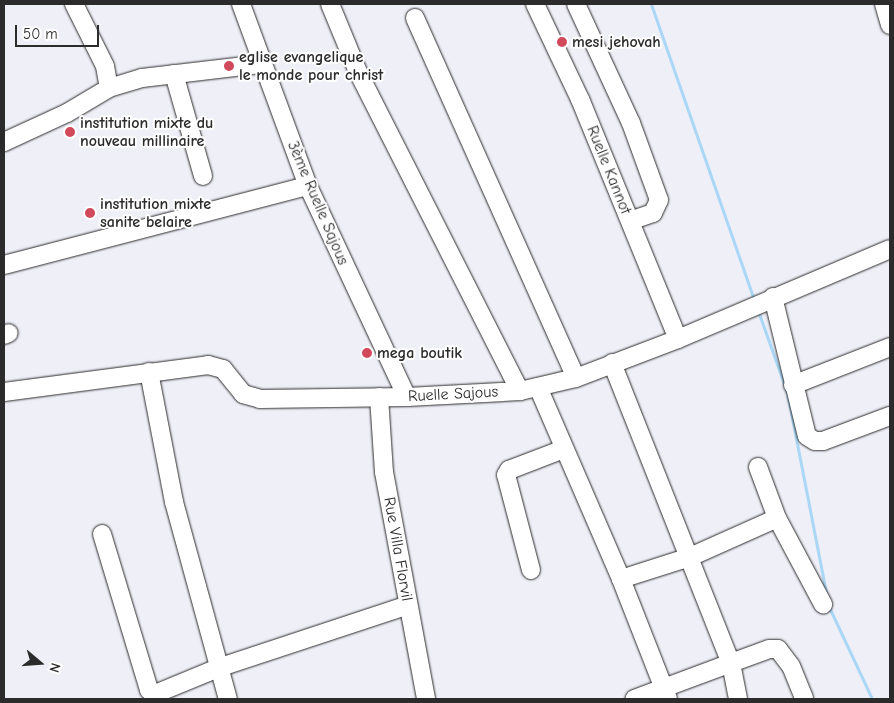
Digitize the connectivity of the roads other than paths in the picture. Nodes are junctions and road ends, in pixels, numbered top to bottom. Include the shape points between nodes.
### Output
1 (74, 4) edge
2 (241, 4) edge
3 (330, 4) edge
4 (535, 4) edge
5 (576, 4) edge
6 (884, 4) edge
7 (416, 18) dead end
8 (890, 25) edge
9 (262, 64) junction
10 (174, 74) junction
11 (109, 88) junction
12 (4, 142) edge
13 (203, 176) dead end
14 (308, 186) junction
15 (630, 221) junction
16 (890, 249) edge
17 (4, 265) edge
18 (773, 297) junction
19 (678, 340) junction
20 (890, 347) edge
21 (612, 363) junction
22 (148, 372) junction
23 (576, 378) junction
24 (793, 386) junction
25 (538, 387) junction
26 (520, 391) junction
27 (4, 392) edge
28 (379, 397) junction
29 (407, 397) junction
30 (890, 416) edge
31 (564, 449) junction
32 (758, 467) dead end
33 (777, 518) junction
34 (102, 534) dead end
35 (690, 557) junction
36 (531, 570) dead end
37 (621, 579) junction
38 (824, 604) dead end
39 (408, 606) junction
40 (731, 663) junction
41 (218, 668) junction
42 (665, 693) edge
43 (228, 699) edge
44 (426, 699) edge
45 (634, 699) edge
46 (738, 699) edge
47 (804, 699) edge

1 - 11 street via 105,66
2 - 9 street, 3ème Ruelle Sajous
3 - 26 street via 358,72
4 - 15 street, Ruelle Kannot via 580,99
5 - 15 street via 630,123 659,200 653,213
6 - 8 street
7 - 23 street
9 - 10 street
9 - 14 street, 3ème Ruelle Sajous
10 - 11 street via 142,78
10 - 13 street
11 - 12 street via 67,113
14 - 17 street
14 - 29 street, 3ème Ruelle Sajous
15 - 19 street, Ruelle Kannot
16 - 18 street, Ruelle Sajous
18 - 19 street, Ruelle Sajous
18 - 24 street
19 - 21 street, Ruelle Sajous
20 - 24 street
21 - 23 street, Ruelle Sajous
21 - 35 street
22 - 27 street, Ruelle Sajous
22 - 28 street, Ruelle Sajous via 217,366 243,394 260,399
22 - 41 street via 174,502
23 - 25 street, Ruelle Sajous
24 - 30 street via 807,436 815,441
25 - 26 street, Ruelle Sajous
25 - 31 street
26 - 29 street, Ruelle Sajous
28 - 29 street, Ruelle Sajous
28 - 39 street, Rue Villa Florvil via 384,472
31 - 36 street via 509,470 506,475
31 - 37 street
32 - 33 street
33 - 35 street
33 - 38 street
34 - 41 street via 149,690 160,694
35 - 37 street
35 - 40 street
37 - 42 street
39 - 41 street
39 - 44 street, Rue Villa Florvil
40 - 42 street
40 - 46 street
40 - 47 street via 769,648 778,649 790,666
41 - 43 street
42 - 45 street

